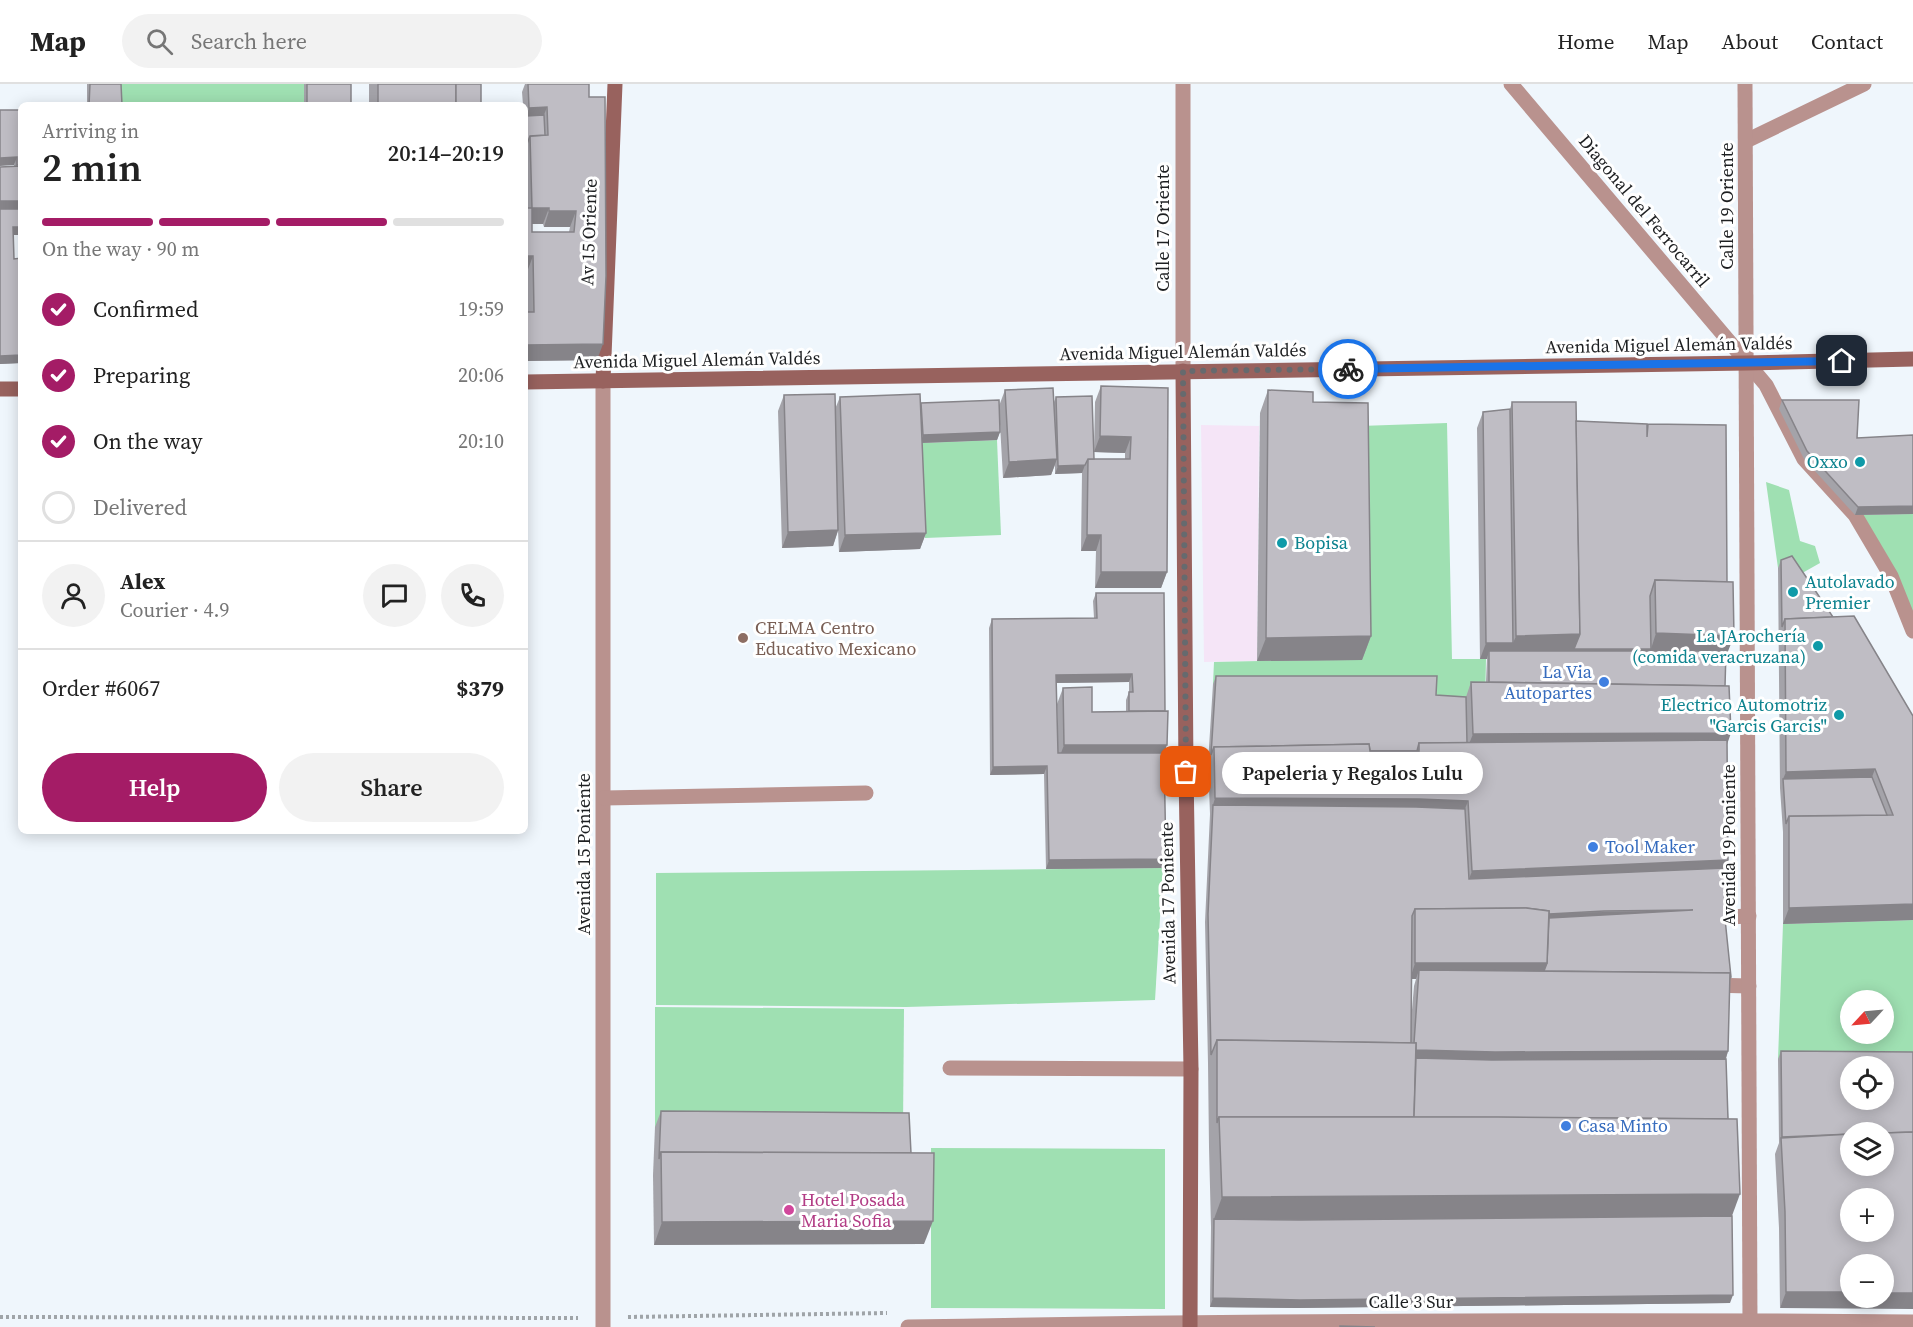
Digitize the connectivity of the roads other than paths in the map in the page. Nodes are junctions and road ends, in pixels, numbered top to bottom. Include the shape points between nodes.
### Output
1 (615, 84) edge
2 (1183, 84) edge
3 (1510, 84) edge
4 (1745, 84) edge
5 (1864, 84) edge
6 (1746, 141) junction
7 (1913, 359) edge
8 (1747, 363) junction
9 (1183, 371) junction
10 (603, 381) junction
11 (528, 382) edge
12 (0, 389) edge
13 (18, 389) edge
14 (1913, 631) edge
15 (866, 793) dead end
16 (604, 798) junction
17 (1749, 916) junction
18 (1698, 918) edge
19 (1695, 985) edge
20 (1749, 986) junction
21 (950, 1068) dead end
22 (1191, 1069) junction
23 (1913, 1322) edge
24 (1750, 1324) edge
25 (1190, 1325) edge
26 (603, 1327) edge
27 (908, 1327) edge

1 - 10 main road, Av 15 Oriente
2 - 9 street, Calle 17 Oriente
3 - 8 street, Diagonal del Ferrocarril
4 - 6 street, Calle 19 Oriente
5 - 6 street
6 - 8 street, Calle 19 Oriente
7 - 8 main road, Avenida Miguel Alemán Valdés
8 - 9 main road, Avenida Miguel Alemán Valdés
8 - 14 street, Diagonal del Ferrocarril via 1766,385 1808,466 1855,515 1891,576
8 - 17 street, Avenida 19 Poniente
9 - 10 main road, Avenida Miguel Alemán Valdés
9 - 22 main road, Avenida 17 Poniente
10 - 11 main road, Avenida Miguel Alemán Valdés
10 - 16 street, Avenida 15 Poniente
12 - 13 main road
15 - 16 street
16 - 26 street, Avenida 15 Poniente
17 - 18 street
17 - 20 street, Avenida 19 Poniente
19 - 20 street
20 - 24 street, Avenida 19 Poniente
21 - 22 street
22 - 25 main road, Avenida 17 Poniente
23 - 24 street, Calle 3 Sur
24 - 25 street, Calle 3 Sur
25 - 27 street, Calle 3 Sur

